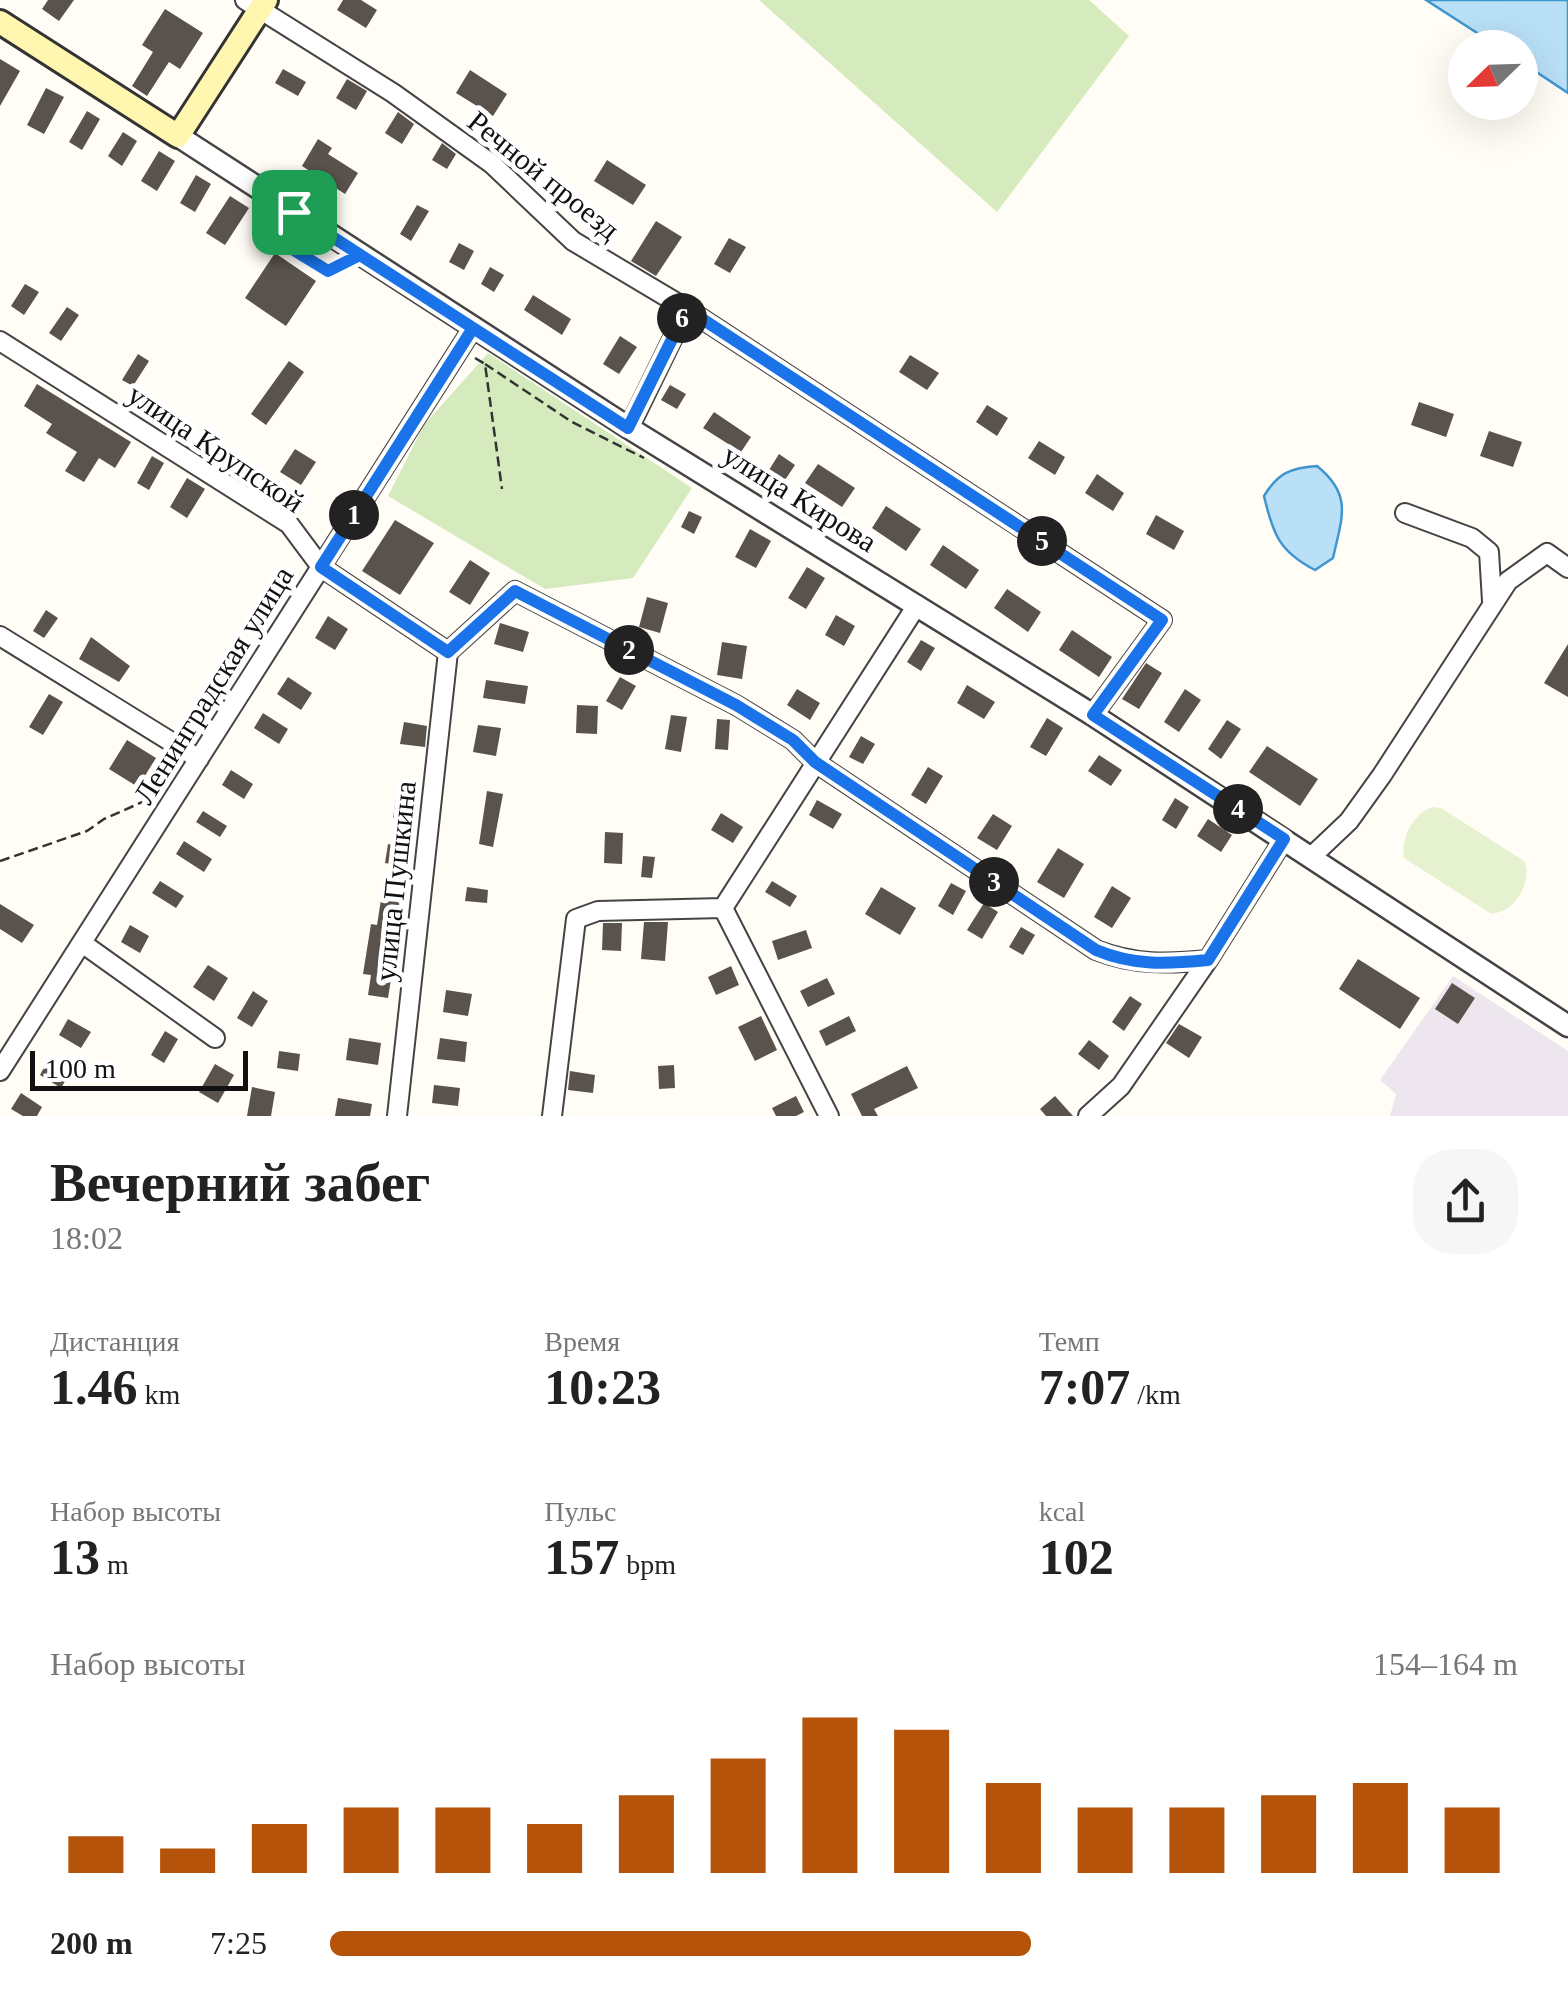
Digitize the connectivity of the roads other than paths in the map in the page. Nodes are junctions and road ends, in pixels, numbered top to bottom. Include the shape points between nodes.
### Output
1 (257, 3) edge
2 (0, 22) edge
3 (178, 136) junction
4 (294, 212) junction
5 (360, 255) junction
6 (687, 309) junction
7 (473, 328) junction
8 (0, 341) edge
9 (628, 428) junction
10 (1405, 513) dead end
11 (321, 567) junction
12 (1568, 568) edge
13 (1492, 601) junction
14 (917, 605) junction
15 (0, 636) edge
16 (448, 652) junction
17 (1093, 715) junction
18 (199, 758) junction
19 (815, 762) junction
20 (1284, 839) junction
21 (1311, 856) junction
22 (723, 908) junction
23 (82, 943) junction
24 (1208, 960) junction
25 (1568, 1026) edge
26 (216, 1038) dead end
27 (0, 1072) edge
28 (397, 1116) edge
29 (552, 1116) edge
30 (829, 1116) edge
31 (1088, 1116) edge

1 - 3 main road
1 - 6 street, Речной проезд via 492,164 573,241
2 - 3 main road, улица Кирова
3 - 4 street, улица Кирова
4 - 5 street, улица Кирова
4 - 5 lane via 284,244 328,271
5 - 7 street, улица Кирова
6 - 9 street
6 - 17 street, Речной проезд via 1162,620
7 - 9 street, улица Кирова
7 - 11 street, Ленинградская улица
8 - 11 street, улица Крупской via 290,524
9 - 14 street, улица Кирова
10 - 13 street via 1472,538 1489,552
11 - 16 street, улица Крупской
11 - 18 street, Ленинградская улица
12 - 13 street via 1548,553
13 - 21 street via 1382,776 1349,821
14 - 17 street, улица Кирова
14 - 19 street
15 - 18 street
16 - 19 street via 515,591 736,705
16 - 28 street, улица Пушкина
17 - 20 street, улица Кирова
18 - 23 street, Ленинградская улица
19 - 22 street
19 - 24 street via 1096,950 1160,965
20 - 21 street, улица Кирова
20 - 24 street
21 - 25 street, улица Кирова
22 - 29 street via 580,915
22 - 30 street
23 - 26 street
23 - 27 street, Ленинградская улица
24 - 31 street via 1121,1086

